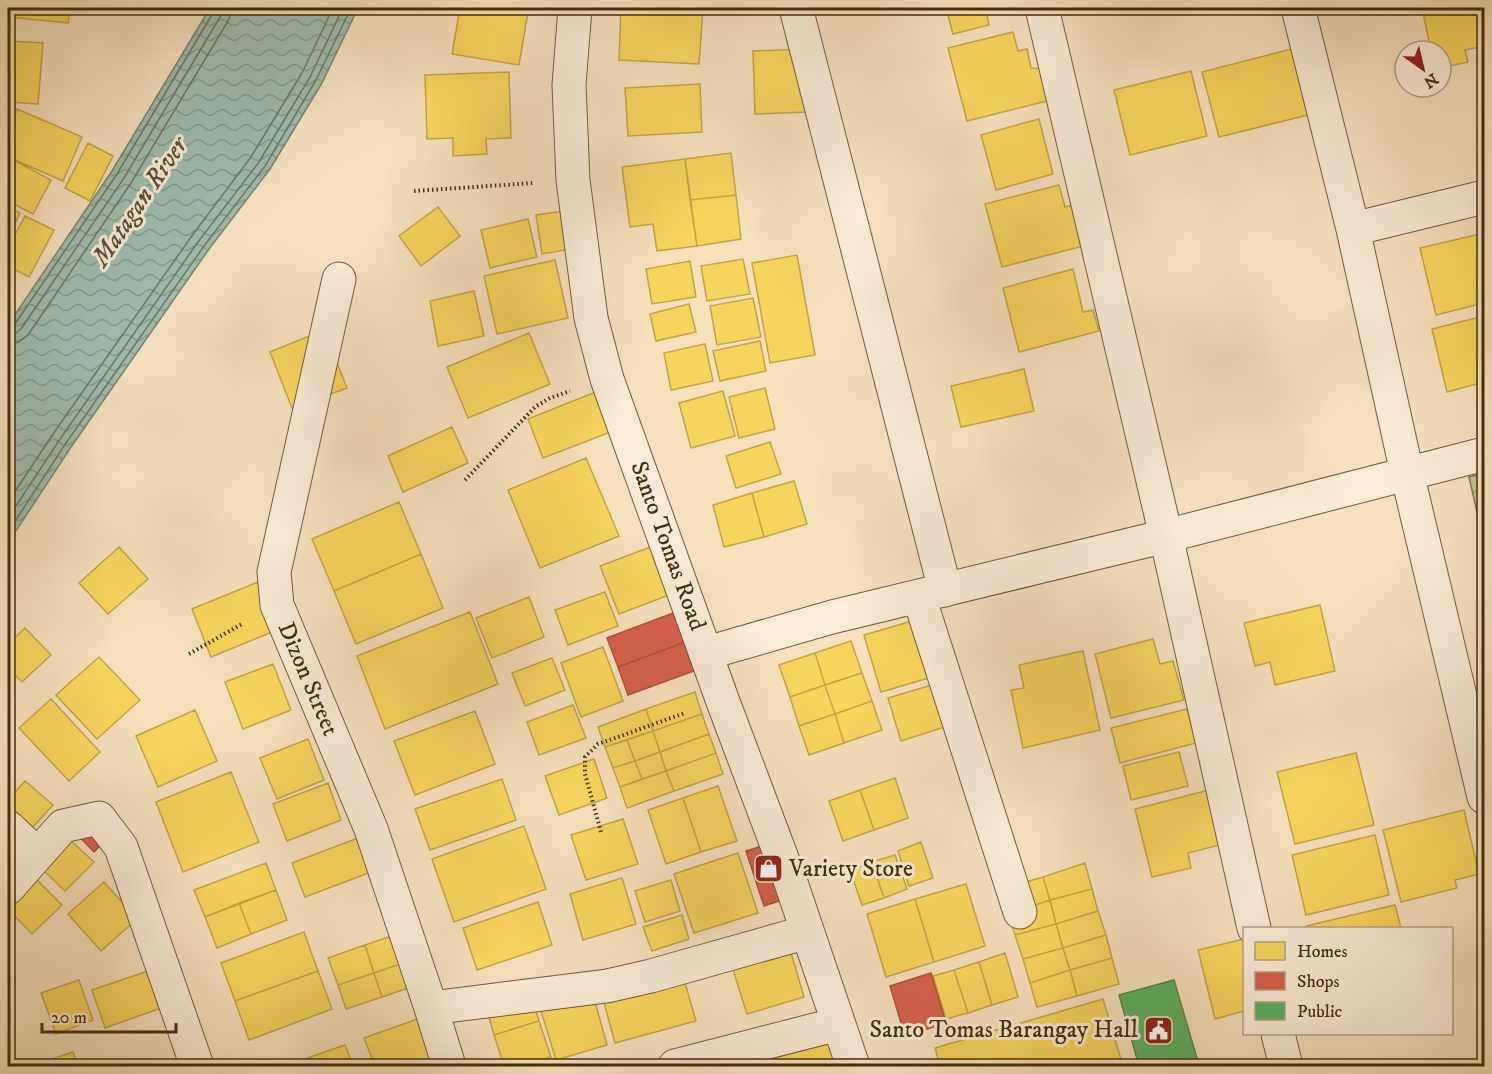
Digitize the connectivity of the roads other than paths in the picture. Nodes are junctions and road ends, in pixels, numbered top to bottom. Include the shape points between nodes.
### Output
1 (575, 8) edge
2 (796, 8) edge
3 (1042, 8) edge
4 (1298, 8) edge
5 (1485, 197) edge
6 (1353, 229) junction
7 (339, 279) dead end
8 (1485, 454) edge
9 (1407, 473) junction
10 (1166, 536) junction
11 (932, 593) junction
12 (707, 653) junction
13 (1485, 797) edge
14 (8, 827) edge
15 (37, 854) junction
16 (8, 888) edge
17 (1020, 912) dead end
18 (1254, 927) edge
19 (807, 932) junction
20 (431, 1008) junction
21 (838, 1024) junction
22 (1278, 1035) edge
23 (197, 1066) edge
24 (449, 1066) edge
25 (675, 1066) edge
26 (853, 1066) edge
27 (1286, 1066) edge

1 - 12 street, Santo Tomas Road via 569,85 573,180 591,318 608,379
2 - 11 street
3 - 10 street
4 - 6 street
5 - 6 street
6 - 9 street
7 - 20 street, Dizon Street via 274,572 277,605 371,829
8 - 9 street
9 - 10 street
9 - 13 street
10 - 11 street
10 - 18 street
11 - 12 street
11 - 17 street
12 - 19 street, Santo Tomas Road
14 - 15 street
15 - 16 street
15 - 23 street via 63,826 99,818 121,847
19 - 20 street via 607,986
19 - 21 street, Santo Tomas Road
20 - 24 street, Dizon Street
21 - 25 street
21 - 26 street, Santo Tomas Road
22 - 27 street

